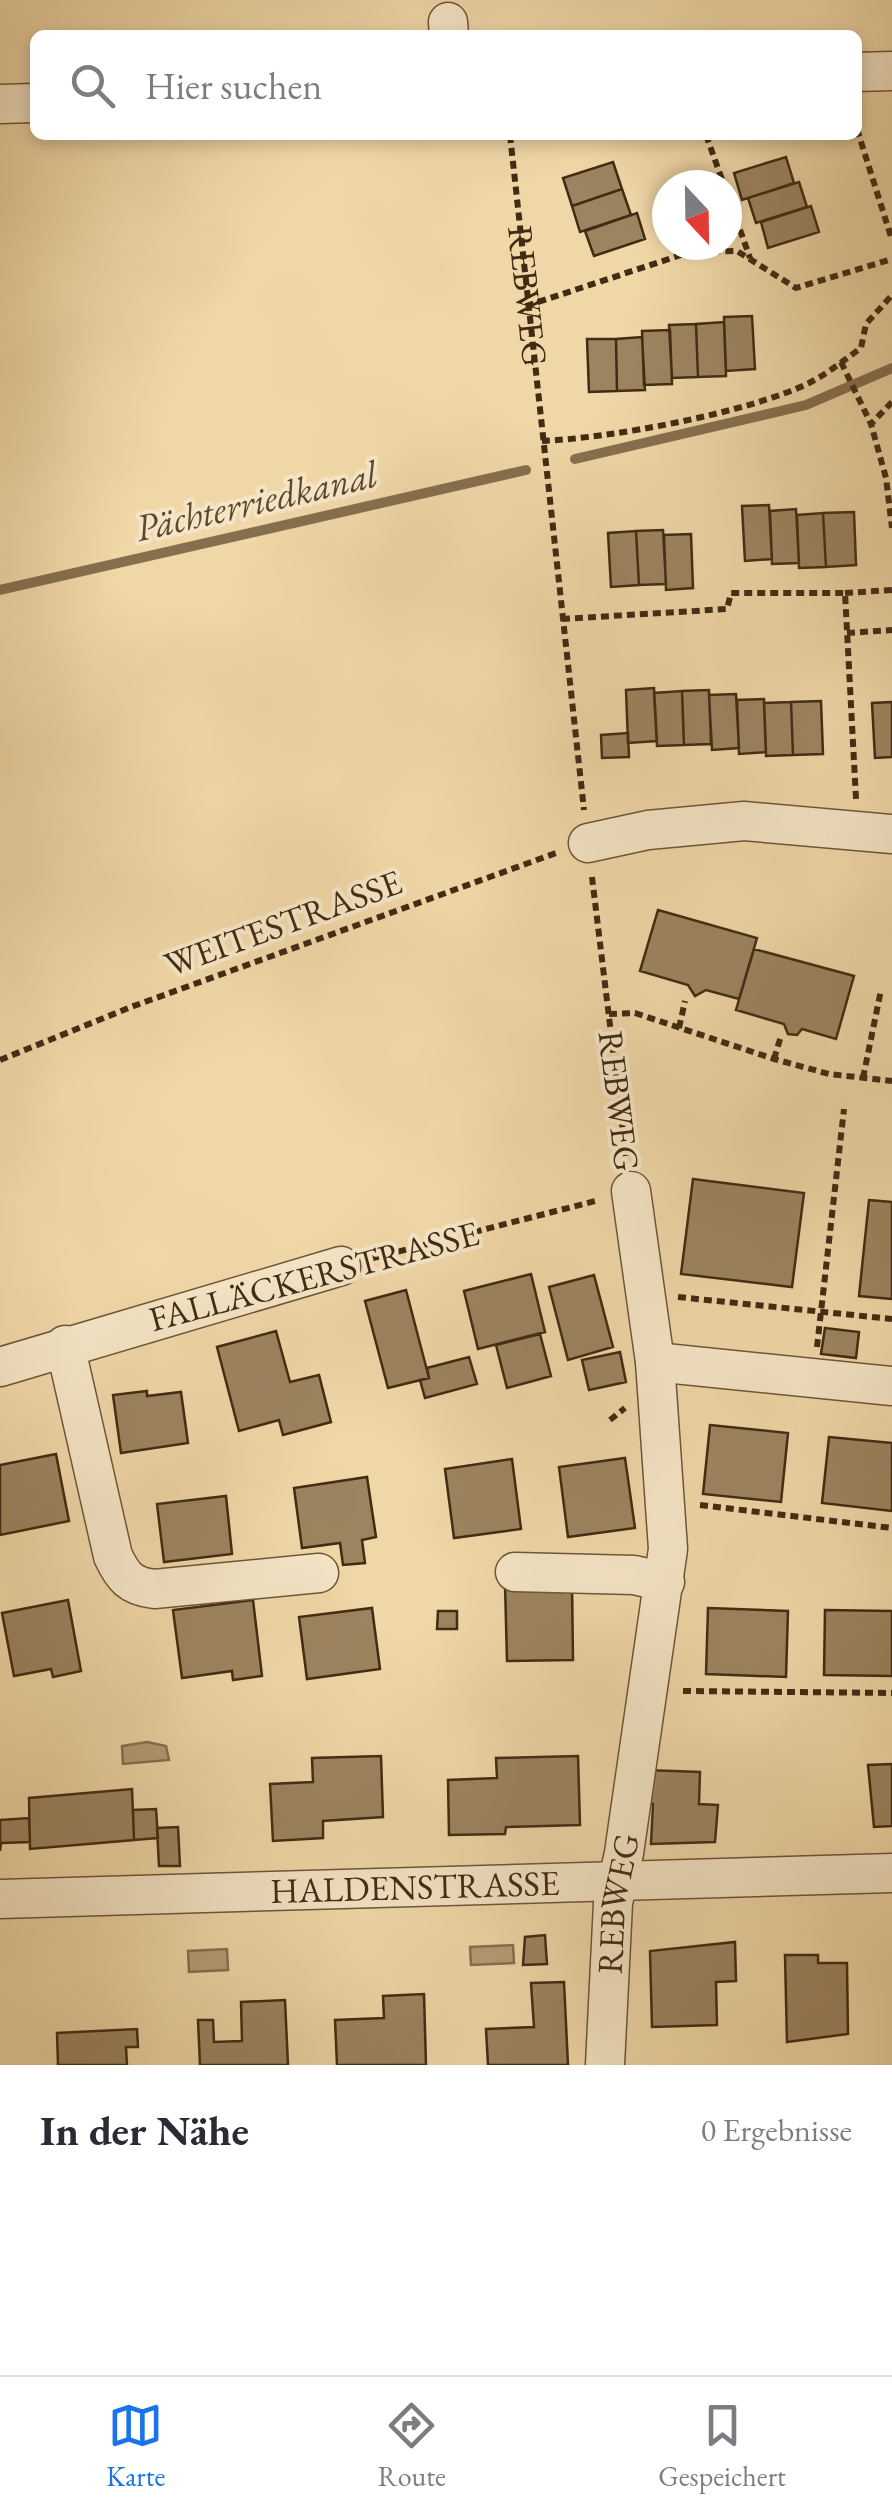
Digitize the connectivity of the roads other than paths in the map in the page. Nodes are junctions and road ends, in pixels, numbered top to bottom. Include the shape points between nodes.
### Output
1 (892, 71) edge
2 (862, 72) edge
3 (30, 103) edge
4 (0, 104) edge
5 (875, 832) edge
6 (588, 842) road end
7 (630, 1191) road end
8 (341, 1266) road end
9 (65, 1344) junction
10 (655, 1362) junction
11 (0, 1367) edge
12 (892, 1386) edge
13 (319, 1572) dead end
14 (516, 1572) dead end
15 (664, 1582) junction
16 (892, 1873) edge
17 (616, 1882) junction
18 (0, 1899) edge
19 (605, 2065) edge

1 - 2 street
3 - 4 street
5 - 6 street via 744,821
7 - 10 street, REBWEG
8 - 9 street, FALLÄCKERSTRASSE
9 - 11 street, FALLÄCKERSTRASSE
9 - 13 street via 113,1556 134,1586
10 - 12 street
10 - 15 street, REBWEG via 666,1500
14 - 15 street
15 - 17 street, REBWEG
16 - 17 street, HALDENSTRASSE
17 - 18 street, HALDENSTRASSE
17 - 19 street, REBWEG

